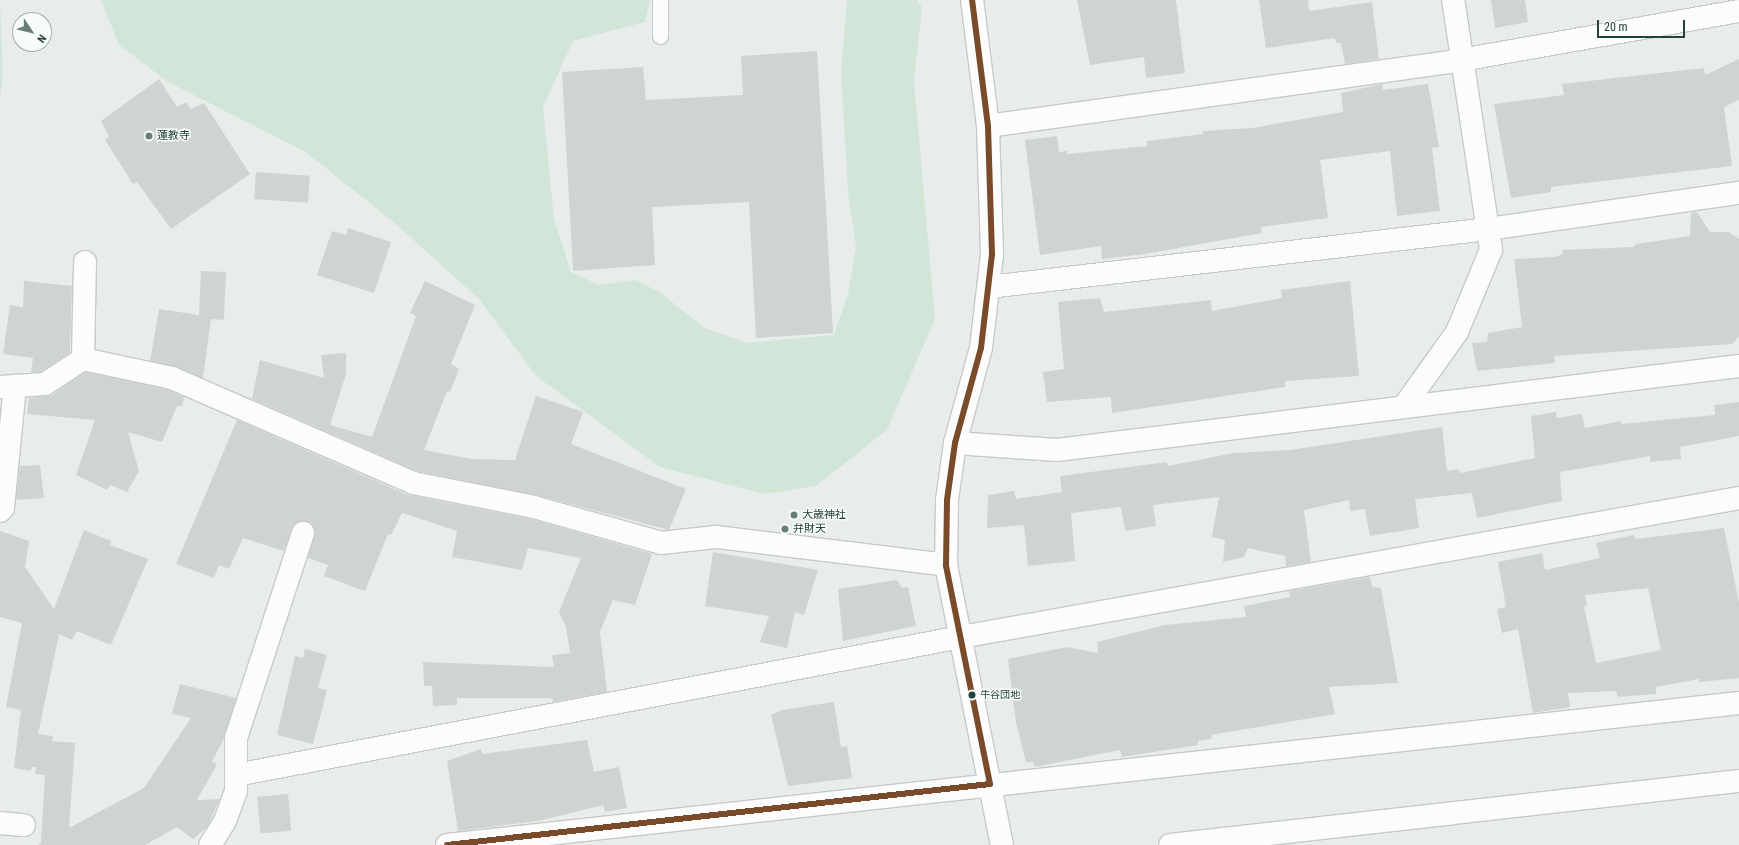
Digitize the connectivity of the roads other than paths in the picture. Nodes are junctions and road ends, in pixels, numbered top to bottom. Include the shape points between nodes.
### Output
1 (660, 0) edge
2 (972, 0) edge
3 (1453, 0) edge
4 (1739, 11) edge
5 (660, 36) dead end
6 (1461, 60) junction
7 (988, 126) junction
8 (1739, 193) edge
9 (1488, 229) junction
10 (85, 262) dead end
11 (989, 287) junction
12 (83, 359) junction
13 (1739, 366) edge
14 (8, 387) edge
15 (1405, 405) junction
16 (955, 443) junction
17 (1739, 498) edge
18 (0, 511) edge
19 (303, 533) dead end
20 (946, 565) junction
21 (961, 637) junction
22 (1739, 703) edge
23 (236, 775) junction
24 (1739, 781) edge
25 (990, 784) junction
26 (0, 823) edge
27 (24, 824) dead end
28 (210, 845) edge
29 (447, 845) edge
30 (1002, 845) edge
31 (1170, 845) edge

1 - 5 lane via 657,10
2 - 7 street
3 - 6 street
4 - 6 street
6 - 7 street
6 - 9 street
7 - 11 street via 992,254
8 - 9 street
9 - 11 street
9 - 15 street via 1491,250 1457,332
10 - 12 street
11 - 16 street via 981,348
12 - 14 street via 45,384
12 - 20 street via 172,378 413,483 534,507 661,543 716,537
13 - 15 street
14 - 18 street via 3,508
15 - 16 street via 1058,450
16 - 20 street via 947,500
17 - 21 street
19 - 23 street via 236,738
20 - 21 street
21 - 23 street
21 - 25 street
22 - 25 street
23 - 28 street via 236,791 225,821
24 - 31 street
25 - 29 street
25 - 30 street
26 - 27 street

